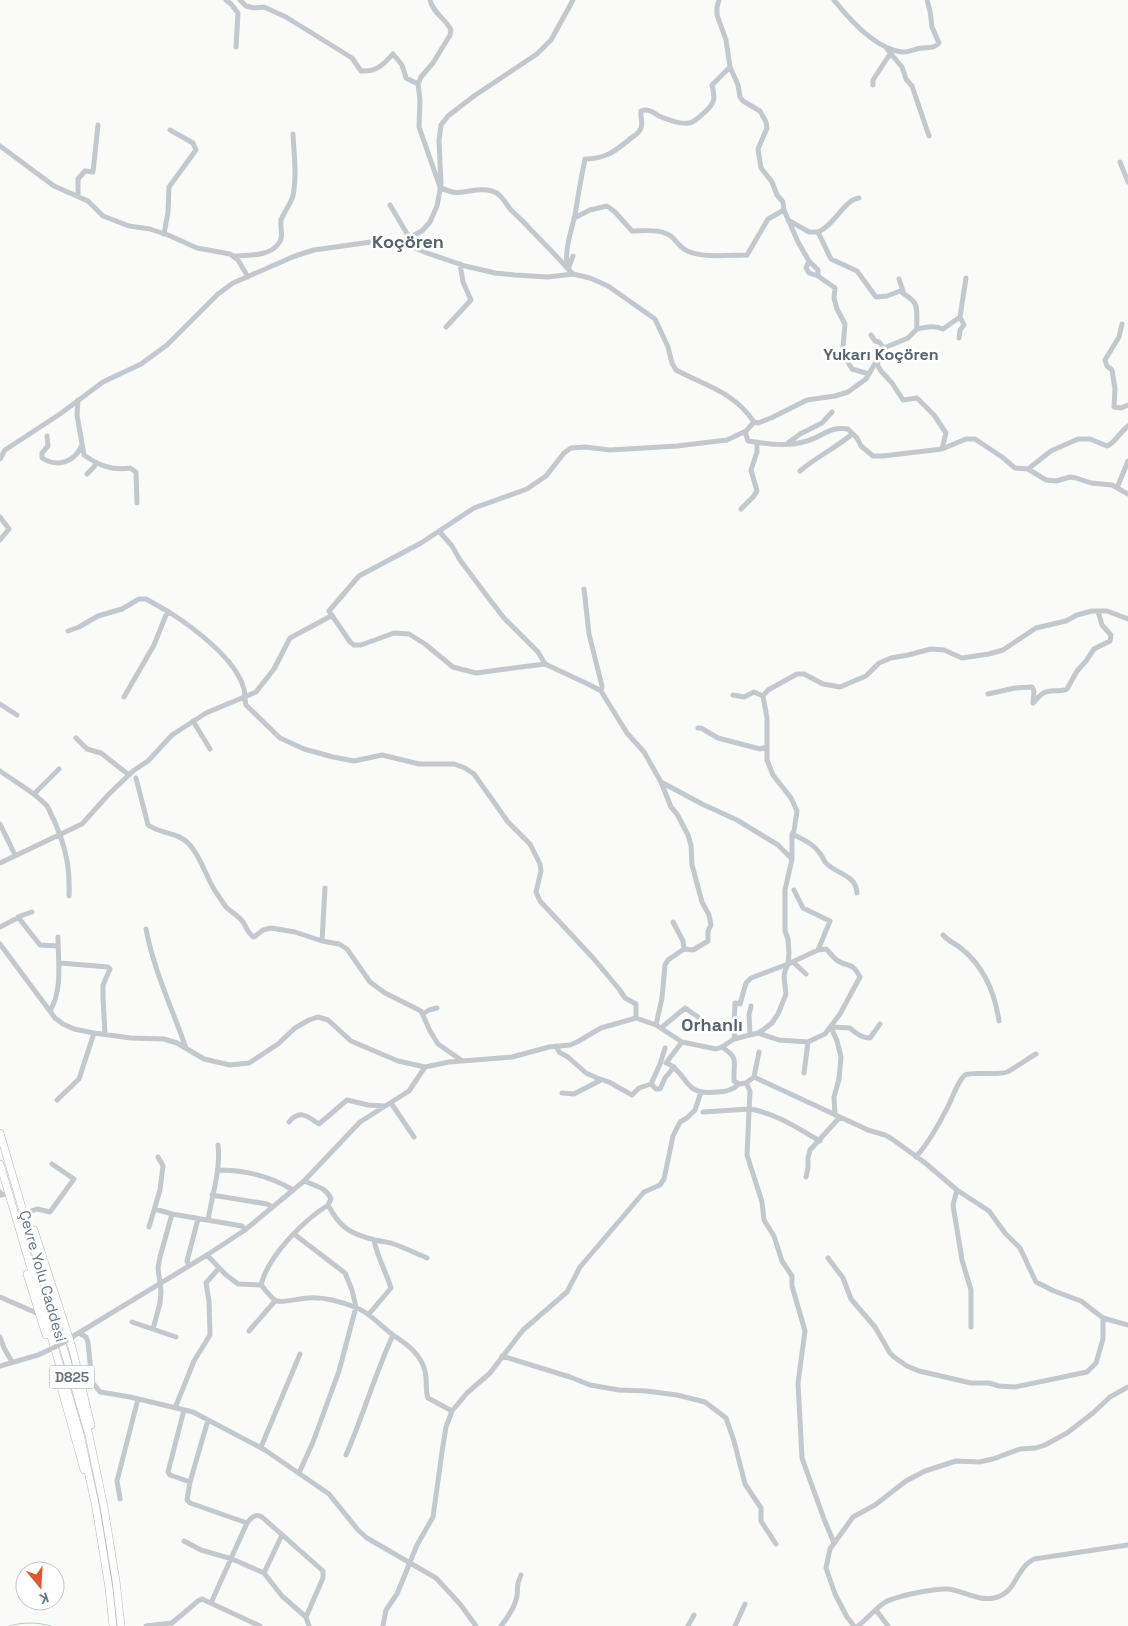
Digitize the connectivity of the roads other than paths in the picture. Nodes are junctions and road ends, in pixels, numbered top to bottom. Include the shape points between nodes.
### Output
1 (226, 0) edge
2 (240, 0) edge
3 (430, 0) edge
4 (573, 0) edge
5 (719, 0) edge
6 (834, 0) edge
7 (928, 0) edge
8 (236, 47) dead end
9 (889, 51) junction
10 (730, 67) junction
11 (418, 84) junction
12 (873, 85) dead end
13 (98, 125) dead end
14 (170, 130) dead end
15 (293, 134) dead end
16 (929, 136) dead end
17 (0, 146) edge
18 (1120, 162) dead end
19 (1128, 182) edge
20 (440, 187) junction
21 (78, 196) junction
22 (859, 198) dead end
23 (390, 205) dead end
24 (784, 210) junction
25 (574, 218) junction
26 (788, 220) junction
27 (818, 232) junction
28 (164, 234) junction
29 (410, 237) junction
30 (400, 242) junction
31 (232, 256) junction
32 (573, 256) dead end
33 (809, 262) junction
34 (460, 264) junction
35 (567, 268) junction
36 (573, 274) junction
37 (818, 276) junction
38 (248, 277) junction
39 (966, 278) dead end
40 (898, 279) dead end
41 (904, 294) junction
42 (960, 317) junction
43 (1122, 324) dead end
44 (446, 327) dead end
45 (917, 329) junction
46 (871, 335) dead end
47 (959, 338) dead end
48 (884, 348) junction
49 (869, 374) junction
50 (78, 400) junction
51 (1128, 405) edge
52 (832, 412) dead end
53 (754, 422) junction
54 (1128, 426) edge
55 (746, 431) junction
56 (852, 434) junction
57 (47, 436) dead end
58 (757, 442) junction
59 (82, 444) junction
60 (788, 444) junction
61 (942, 449) junction
62 (0, 459) edge
63 (1128, 461) edge
64 (96, 462) junction
65 (1028, 468) junction
66 (800, 471) dead end
67 (87, 474) dead end
68 (1116, 488) junction
69 (1128, 494) edge
70 (137, 503) dead end
71 (741, 509) dead end
72 (0, 516) edge
73 (440, 531) junction
74 (0, 540) edge
75 (584, 589) dead end
76 (1098, 611) junction
77 (169, 612) junction
78 (332, 616) junction
79 (1128, 619) edge
80 (68, 631) dead end
81 (545, 664) junction
82 (601, 691) junction
83 (988, 694) dead end
84 (733, 695) dead end
85 (244, 696) junction
86 (762, 696) junction
87 (124, 697) dead end
88 (0, 704) edge
89 (17, 716) dead end
90 (193, 721) junction
91 (698, 728) dead end
92 (76, 738) dead end
93 (766, 747) junction
94 (210, 749) dead end
95 (59, 769) dead end
96 (0, 771) edge
97 (129, 776) junction
98 (136, 778) dead end
99 (661, 782) junction
100 (34, 794) junction
101 (0, 824) edge
102 (60, 834) junction
103 (792, 834) junction
104 (15, 855) junction
105 (792, 859) junction
106 (0, 863) edge
107 (324, 888) dead end
108 (794, 890) dead end
109 (857, 893) dead end
110 (69, 896) dead end
111 (32, 912) dead end
112 (18, 917) junction
113 (673, 922) dead end
114 (0, 927) edge
115 (146, 929) dead end
116 (943, 935) dead end
117 (58, 937) dead end
118 (322, 941) junction
119 (0, 944) edge
120 (58, 946) junction
121 (684, 949) junction
122 (818, 950) junction
123 (60, 963) junction
124 (791, 963) junction
125 (806, 974) dead end
126 (751, 1006) dead end
127 (437, 1008) dead end
128 (50, 1011) junction
129 (423, 1014) junction
130 (698, 1017) dead end
131 (636, 1018) junction
132 (999, 1021) dead end
133 (880, 1024) dead end
134 (659, 1027) junction
135 (830, 1027) junction
136 (94, 1033) junction
137 (758, 1033) junction
138 (105, 1034) junction
139 (750, 1035) junction
140 (734, 1039) junction
141 (682, 1042) junction
142 (808, 1042) junction
143 (556, 1046) junction
144 (722, 1046) junction
145 (665, 1048) dead end
146 (186, 1049) junction
147 (759, 1052) dead end
148 (1036, 1054) dead end
149 (461, 1060) junction
150 (667, 1063) junction
151 (660, 1064) junction
152 (674, 1066) junction
153 (425, 1067) junction
154 (804, 1073) dead end
155 (754, 1077) junction
156 (602, 1079) junction
157 (746, 1083) junction
158 (651, 1084) junction
159 (739, 1084) junction
160 (701, 1092) junction
161 (562, 1093) dead end
162 (57, 1100) dead end
163 (391, 1103) junction
164 (384, 1106) junction
165 (750, 1109) junction
166 (703, 1112) dead end
167 (837, 1116) junction
168 (288, 1122) dead end
169 (0, 1133) edge
170 (414, 1137) dead end
171 (820, 1141) junction
172 (218, 1145) dead end
173 (158, 1157) dead end
174 (916, 1157) junction
175 (0, 1164) edge
176 (52, 1164) dead end
177 (218, 1170) junction
178 (806, 1176) dead end
179 (304, 1181) junction
180 (294, 1190) junction
181 (957, 1190) junction
182 (2, 1194) edge
183 (212, 1195) junction
184 (328, 1205) junction
185 (273, 1207) junction
186 (155, 1209) junction
187 (24, 1210) junction
188 (172, 1214) junction
189 (198, 1219) junction
190 (208, 1220) junction
191 (149, 1227) dead end
192 (245, 1230) junction
193 (294, 1234) junction
194 (374, 1240) junction
195 (207, 1255) junction
196 (427, 1258) dead end
197 (828, 1258) dead end
198 (189, 1266) junction
199 (219, 1268) junction
200 (159, 1285) junction
201 (261, 1285) junction
202 (0, 1297) edge
203 (275, 1300) junction
204 (356, 1307) junction
205 (39, 1314) junction
206 (370, 1314) junction
207 (1103, 1318) junction
208 (132, 1322) dead end
209 (1128, 1326) edge
210 (971, 1327) dead end
211 (153, 1329) junction
212 (249, 1331) dead end
213 (79, 1333) junction
214 (393, 1335) junction
215 (0, 1337) edge
216 (176, 1338) dead end
217 (68, 1340) junction
218 (52, 1348) junction
219 (300, 1354) dead end
220 (502, 1356) junction
221 (12, 1362) junction
222 (0, 1366) edge
223 (1128, 1387) edge
224 (138, 1399) junction
225 (175, 1408) junction
226 (184, 1410) junction
227 (452, 1411) junction
228 (208, 1420) junction
229 (261, 1447) junction
230 (346, 1455) dead end
231 (299, 1473) junction
232 (190, 1482) junction
233 (120, 1499) dead end
234 (100, 1508) junction
235 (247, 1523) junction
236 (282, 1535) junction
237 (184, 1541) dead end
238 (834, 1543) junction
239 (776, 1544) dead end
240 (1128, 1546) edge
241 (230, 1559) junction
242 (410, 1563) junction
243 (264, 1573) junction
244 (521, 1576) dead end
245 (211, 1603) junction
246 (745, 1604) dead end
247 (876, 1610) junction
248 (694, 1615) dead end
249 (306, 1617) junction
250 (172, 1624) edge
251 (113, 1626) edge
252 (121, 1626) edge
253 (146, 1626) edge
254 (260, 1626) edge
255 (309, 1626) edge
256 (383, 1626) edge
257 (476, 1626) edge
258 (501, 1626) edge
259 (688, 1626) edge
260 (735, 1626) edge
261 (856, 1626) edge
262 (888, 1626) edge

1 - 8 street via 238,13
2 - 11 street via 246,6 264,7 286,18 352,58 361,71 369,72 381,67 393,54 402,65 406,78
3 - 11 street via 434,10 452,30
4 - 20 street via 551,40 537,54 461,106 441,125
5 - 10 street via 717,15 726,40
6 - 9 street via 859,28
7 - 9 street via 938,46 904,52
9 - 12 street
9 - 16 street via 912,86
10 - 24 street via 740,97 760,110 766,122 767,128 758,150 759,160
10 - 25 street via 712,85 713,104 696,119 681,123 648,110 641,111 640,131 614,152 596,159 585,159
11 - 20 street via 419,127
13 - 21 street via 93,172 85,171 78,179
14 - 28 street via 192,143 196,150 169,187
15 - 31 street via 295,182 282,220 279,244 267,252
17 - 21 street via 54,186
18 - 19 street
20 - 29 street via 430,222
20 - 35 street via 459,193 484,189 494,191
21 - 28 street via 103,216
22 - 27 street via 851,201 832,223
23 - 29 street
24 - 25 street via 768,219 747,255 698,255 689,252 681,248 672,236 659,231 632,231 607,206
24 - 26 street
25 - 35 street via 567,245
26 - 27 street via 809,232
26 - 33 street
27 - 41 street via 831,259 857,271 876,298 900,291
28 - 31 street via 192,246
29 - 30 street
30 - 34 street
30 - 38 street via 378,241 314,250
31 - 38 street
32 - 35 street
33 - 37 street via 818,270
33 - 37 street via 806,268 809,273
34 - 36 street via 515,275
34 - 44 street via 471,300
35 - 36 street
36 - 53 street via 608,286 655,319 676,370 738,402
37 - 49 street via 835,288 837,309 845,324 843,347 848,364 852,369
38 - 50 street via 218,294 167,345 141,364 113,376
39 - 42 street
40 - 41 street
41 - 45 street via 915,302
42 - 45 street via 943,329
42 - 47 street via 964,325
43 - 51 street via 1119,337 1104,360 1112,370 1114,407
45 - 48 street via 908,338
46 - 48 street
48 - 49 street
48 - 61 street via 877,364 881,371 903,400 917,398 934,415 946,433
49 - 53 street via 848,392 806,400 771,418
50 - 59 street
50 - 62 street via 5,450
52 - 60 street via 822,423
53 - 55 street
54 - 65 street via 1112,444 1107,446 1090,439 1078,440 1051,451
55 - 58 street via 748,441
55 - 73 street via 727,440 678,446 610,450 571,448 546,476 528,488 474,508
56 - 60 street via 848,429 839,428 809,441
56 - 61 street via 873,456
56 - 66 street
57 - 59 street via 48,446 42,458 47,461 68,461 78,453
58 - 60 street
58 - 71 street via 751,470 757,491
59 - 64 street via 84,455
61 - 65 street via 966,439 975,439 1015,468
63 - 68 street
64 - 67 street
64 - 70 street via 116,470 130,468 136,472
65 - 68 street via 1046,480 1070,477
68 - 69 street
72 - 74 street via 9,529
73 - 78 street via 359,576 329,611
73 - 81 street via 498,610 538,652
75 - 82 street
76 - 79 street
76 - 83 street via 1102,625 1112,639 1094,649 1064,691 1048,691 1033,703 1032,687
76 - 86 street via 1036,628 1002,650 989,654 962,658 944,650 931,649 879,663 866,676 840,687 797,674
77 - 80 street via 146,599 139,599
77 - 85 street via 230,662 244,688
77 - 87 street
78 - 81 street via 354,645 394,633 409,634 453,667 476,673
78 - 85 street via 290,638 274,669 256,692
81 - 82 street
82 - 99 street
84 - 86 street via 744,697 754,692
85 - 90 street
85 - 131 street via 246,705 280,738 304,749 354,761 382,755 419,764 454,764 474,774 508,822 530,844 541,871 536,892 540,901 625,998 636,1004
86 - 93 street via 767,723
88 - 89 street
90 - 94 street
90 - 97 street via 172,735
91 - 93 street via 718,738 760,749
92 - 97 street via 86,749 101,753
93 - 103 street via 769,768 792,798 797,811
95 - 100 street
96 - 100 street
97 - 102 street via 82,824
98 - 118 street via 148,825 190,844 216,893 242,921 250,935 254,937 271,928
99 - 105 street via 737,820 778,845
99 - 121 street via 671,808 688,835 702,902 711,920 708,941 693,950
100 - 102 street via 47,807
101 - 104 street
102 - 104 street
102 - 110 street via 70,874
103 - 105 street
103 - 109 street via 805,839 826,863 850,878
104 - 106 street
105 - 124 street via 785,890 785,932
107 - 118 street
108 - 122 street via 803,908 830,921
111 - 112 street
112 - 114 street
112 - 120 street via 40,944
113 - 121 street
115 - 146 street via 159,978
116 - 132 street via 961,948 984,974 996,1003
117 - 120 street
118 - 129 street via 348,949 370,982 385,994
119 - 128 street
120 - 123 street
121 - 134 street via 665,965
122 - 124 street
122 - 135 street via 826,949 839,961 852,965 860,977
123 - 128 street via 57,991
123 - 138 street via 108,967 110,970 104,985
124 - 125 street
124 - 137 street via 785,971 786,994 778,1014
124 - 140 street via 747,981 740,1004 735,1003
126 - 139 street
127 - 129 street
128 - 136 street via 63,1024
129 - 149 street via 438,1044
130 - 134 street via 685,1008
131 - 134 street
131 - 143 street via 601,1028 578,1042
133 - 135 street via 870,1038 856,1034 850,1028
134 - 141 street
135 - 142 street via 825,1034
135 - 167 street via 841,1056 834,1097
136 - 138 street
136 - 162 street via 78,1079
137 - 139 street
137 - 142 street via 779,1040
138 - 146 street via 164,1038
139 - 140 street
140 - 144 street
141 - 144 street via 716,1049
141 - 150 street
142 - 154 street
143 - 149 street via 512,1057
143 - 156 street via 586,1073
144 - 159 street via 735,1058 734,1081
145 - 151 street
146 - 153 street via 219,1063 249,1063 295,1028 318,1018 328,1020 351,1041 398,1061
147 - 155 street
148 - 174 street via 1006,1072 964,1076 927,1145
149 - 153 street
150 - 151 street
150 - 152 street
151 - 158 street
152 - 158 street via 660,1088 656,1090
152 - 160 street via 689,1086
153 - 163 street via 409,1091
155 - 157 street
155 - 167 street
156 - 158 street via 632,1095 639,1088
156 - 161 street via 574,1094
157 - 159 street
157 - 165 street via 750,1091
159 - 160 street via 732,1090
160 - 220 street via 695,1110 680,1122 673,1136 660,1185 644,1192 580,1267 567,1292 523,1330
163 - 164 street
163 - 170 street
164 - 168 street via 347,1100 319,1124 300,1114
164 - 179 street via 360,1122
165 - 166 street
165 - 171 street
165 - 238 street via 747,1155 762,1202 764,1220 792,1276 805,1330 798,1383 802,1458
167 - 171 street
167 - 174 street via 885,1135
169 - 187 highway, Çevre Yolu Caddesi / D825
171 - 178 street via 810,1150
172 - 177 street
173 - 186 street via 163,1166
174 - 181 street
175 - 182 highway, Çevre Yolu Caddesi / D825
176 - 187 street via 74,1179 50,1212
177 - 180 street via 239,1170 275,1179
177 - 183 street
179 - 180 street
179 - 184 street via 324,1188 331,1199
180 - 185 street
181 - 207 street via 989,1211 1004,1233 1020,1248 1036,1282 1081,1301
181 - 210 street via 953,1205 962,1260 972,1290
182 - 205 highway
182 - 234 highway, Çevre Yolu Caddesi / D825 via 80,1434
183 - 185 street
183 - 190 street
184 - 193 street
184 - 194 street via 340,1225
185 - 192 street
186 - 188 street
186 - 191 street
187 - 217 highway via 35,1233
187 - 234 highway, Çevre Yolu Caddesi / D825 via 89,1435
188 - 189 street
188 - 200 street via 158,1268
189 - 190 street
189 - 198 street via 187,1261
190 - 192 street via 242,1226
192 - 195 street
193 - 201 street via 268,1265
193 - 204 street via 345,1273
194 - 196 street
194 - 206 street via 391,1288
195 - 198 street
195 - 199 street
197 - 207 street via 843,1278 851,1299 875,1327 894,1357 919,1371 954,1379 1007,1388 1087,1372 1096,1363 1103,1339
198 - 200 street
199 - 201 street via 238,1284
199 - 225 street via 206,1283 210,1337 194,1361
200 - 211 street via 160,1303
200 - 213 street
201 - 203 street
202 - 205 street
203 - 204 street via 281,1302 310,1297
203 - 212 street
204 - 206 street
204 - 231 street via 339,1371 314,1442
205 - 218 highway
206 - 214 street
207 - 209 street
208 - 211 street
211 - 216 street
213 - 217 street
213 - 224 street via 88,1342 95,1388 100,1392
214 - 227 street via 416,1353 423,1364 428,1398
214 - 230 street
215 - 221 street
217 - 218 street, bridge
217 - 234 highway via 97,1450
218 - 221 street
218 - 234 highway via 80,1457
219 - 229 street
220 - 227 street via 490,1373
220 - 239 street via 590,1385 677,1395 705,1402 726,1418 745,1484 762,1508 761,1521
221 - 222 street
223 - 238 street via 1067,1433 1045,1445 979,1462 956,1461 906,1481 853,1517
224 - 225 street
224 - 233 street via 117,1481
225 - 226 street
226 - 228 street
226 - 232 street via 168,1472
227 - 242 street via 446,1426 433,1517
228 - 229 street
228 - 232 street
229 - 231 street
231 - 242 street via 329,1494 358,1530
232 - 235 street via 188,1501
234 - 251 highway, Çevre Yolu Caddesi / D825
234 - 252 highway, Çevre Yolu Caddesi / D825 via 116,1581
235 - 236 street via 258,1516
235 - 241 street
236 - 243 street
236 - 249 street via 323,1571
237 - 241 street
238 - 261 street via 826,1568 835,1594 847,1617
240 - 247 street via 1034,1559 1006,1594 994,1598 938,1589 885,1602
241 - 243 street
241 - 245 street
242 - 256 street via 397,1594 386,1610
242 - 257 street via 445,1586
243 - 249 street via 282,1596
244 - 258 street via 512,1609
245 - 250 street via 201,1599
245 - 254 street
246 - 260 street
247 - 261 street
247 - 262 street
248 - 259 street
249 - 255 street
250 - 253 street

